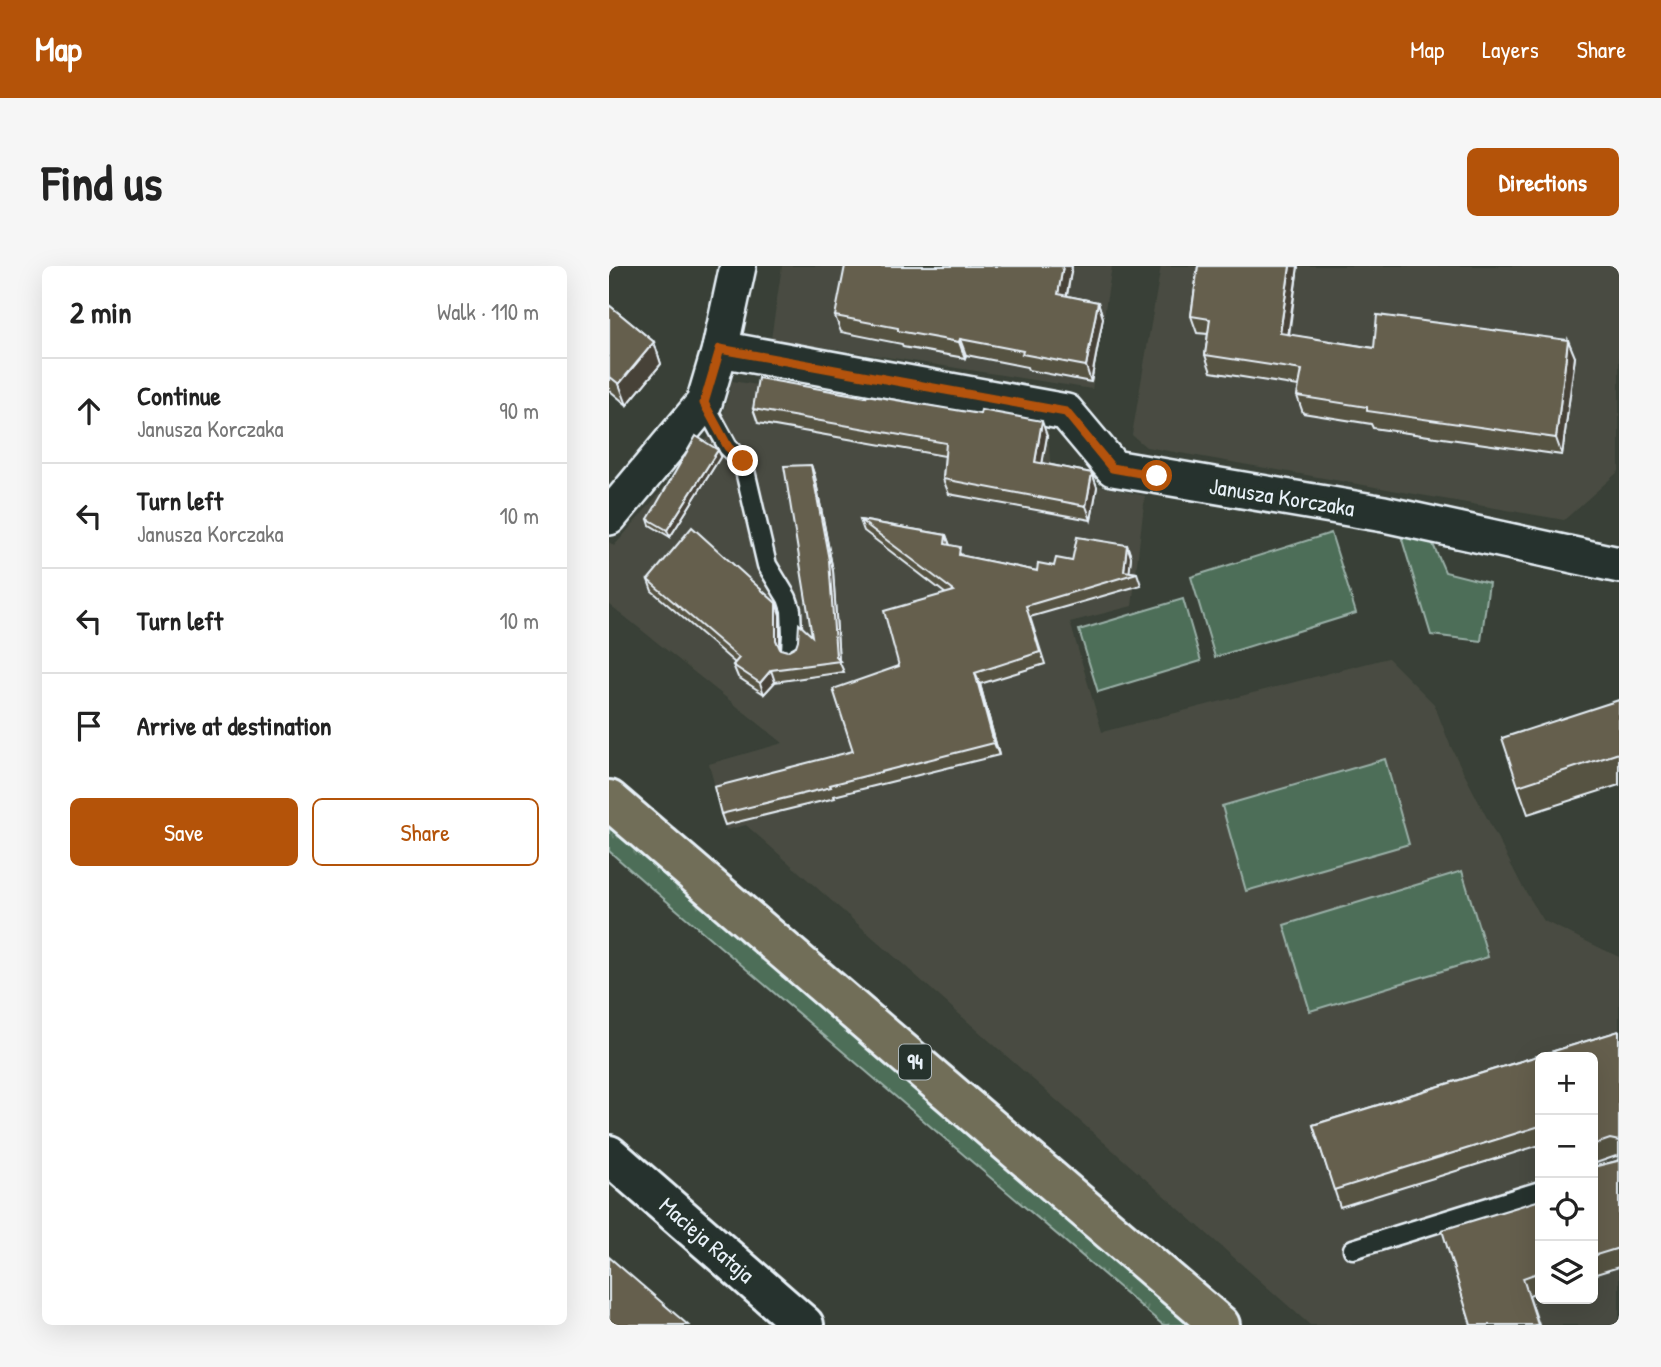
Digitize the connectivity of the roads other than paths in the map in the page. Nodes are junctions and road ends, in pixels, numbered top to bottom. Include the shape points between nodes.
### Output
1 (738, 266) edge
2 (720, 349) junction
3 (704, 403) junction
4 (609, 517) edge
5 (1619, 565) edge
6 (791, 651) edge
7 (609, 800) edge
8 (609, 1155) edge
9 (1535, 1193) edge
10 (1353, 1249) dead end
11 (797, 1323) edge
12 (1220, 1325) edge

1 - 2 street
2 - 3 street
2 - 5 street, Janusza Korczaka via 1066,412 1112,468 1384,514
3 - 4 street
3 - 6 lane via 728,447 743,461 767,565 791,610
7 - 12 main road, 94
8 - 11 street, Macieja Rataja
9 - 10 lane

